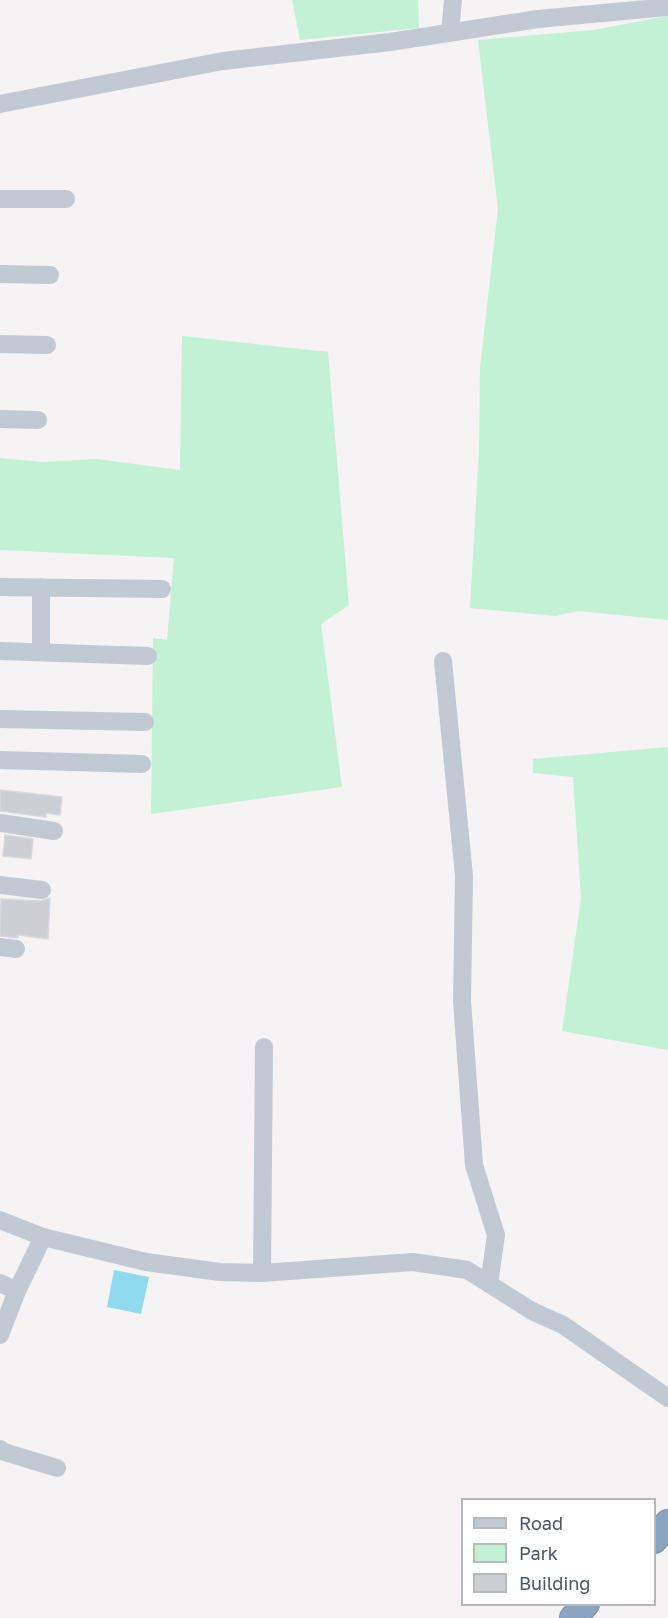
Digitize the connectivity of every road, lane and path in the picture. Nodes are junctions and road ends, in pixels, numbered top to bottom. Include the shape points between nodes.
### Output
1 (453, 0) edge
2 (668, 7) edge
3 (450, 33) junction
4 (0, 104) edge
5 (0, 199) edge
6 (66, 199) dead end
7 (0, 274) edge
8 (50, 275) dead end
9 (0, 344) edge
10 (47, 345) dead end
11 (0, 419) edge
12 (38, 420) dead end
13 (0, 586) edge
14 (40, 587) junction
15 (162, 589) dead end
16 (0, 651) edge
17 (41, 651) junction
18 (148, 656) dead end
19 (443, 661) dead end
20 (0, 719) edge
21 (145, 722) dead end
22 (0, 760) edge
23 (142, 764) dead end
24 (0, 823) edge
25 (54, 831) dead end
26 (0, 885) edge
27 (42, 890) dead end
28 (264, 1047) dead end
29 (0, 1220) edge
30 (43, 1237) junction
31 (262, 1273) junction
32 (0, 1283) edge
33 (489, 1284) junction
34 (17, 1291) junction
35 (0, 1335) edge
36 (668, 1398) edge
37 (0, 1449) edge
38 (57, 1468) dead end
39 (668, 1524) edge
40 (656, 1538) edge
41 (585, 1606) edge
42 (573, 1618) edge

1 - 3 street
2 - 3 street via 538,19
3 - 4 street via 223,61
5 - 6 street
7 - 8 street
9 - 10 street
11 - 12 street
13 - 14 street
14 - 15 street
14 - 17 street
16 - 17 street
17 - 18 street
19 - 33 street via 464,876 462,1001 474,1165 496,1235
20 - 21 street
22 - 23 street
24 - 25 street
26 - 27 street
28 - 31 street
29 - 30 street
30 - 31 street via 146,1262
30 - 34 street
31 - 33 street via 413,1262 467,1270
32 - 34 street
33 - 36 street via 563,1325
34 - 35 street
37 - 38 street
39 - 40 highway
41 - 42 highway

